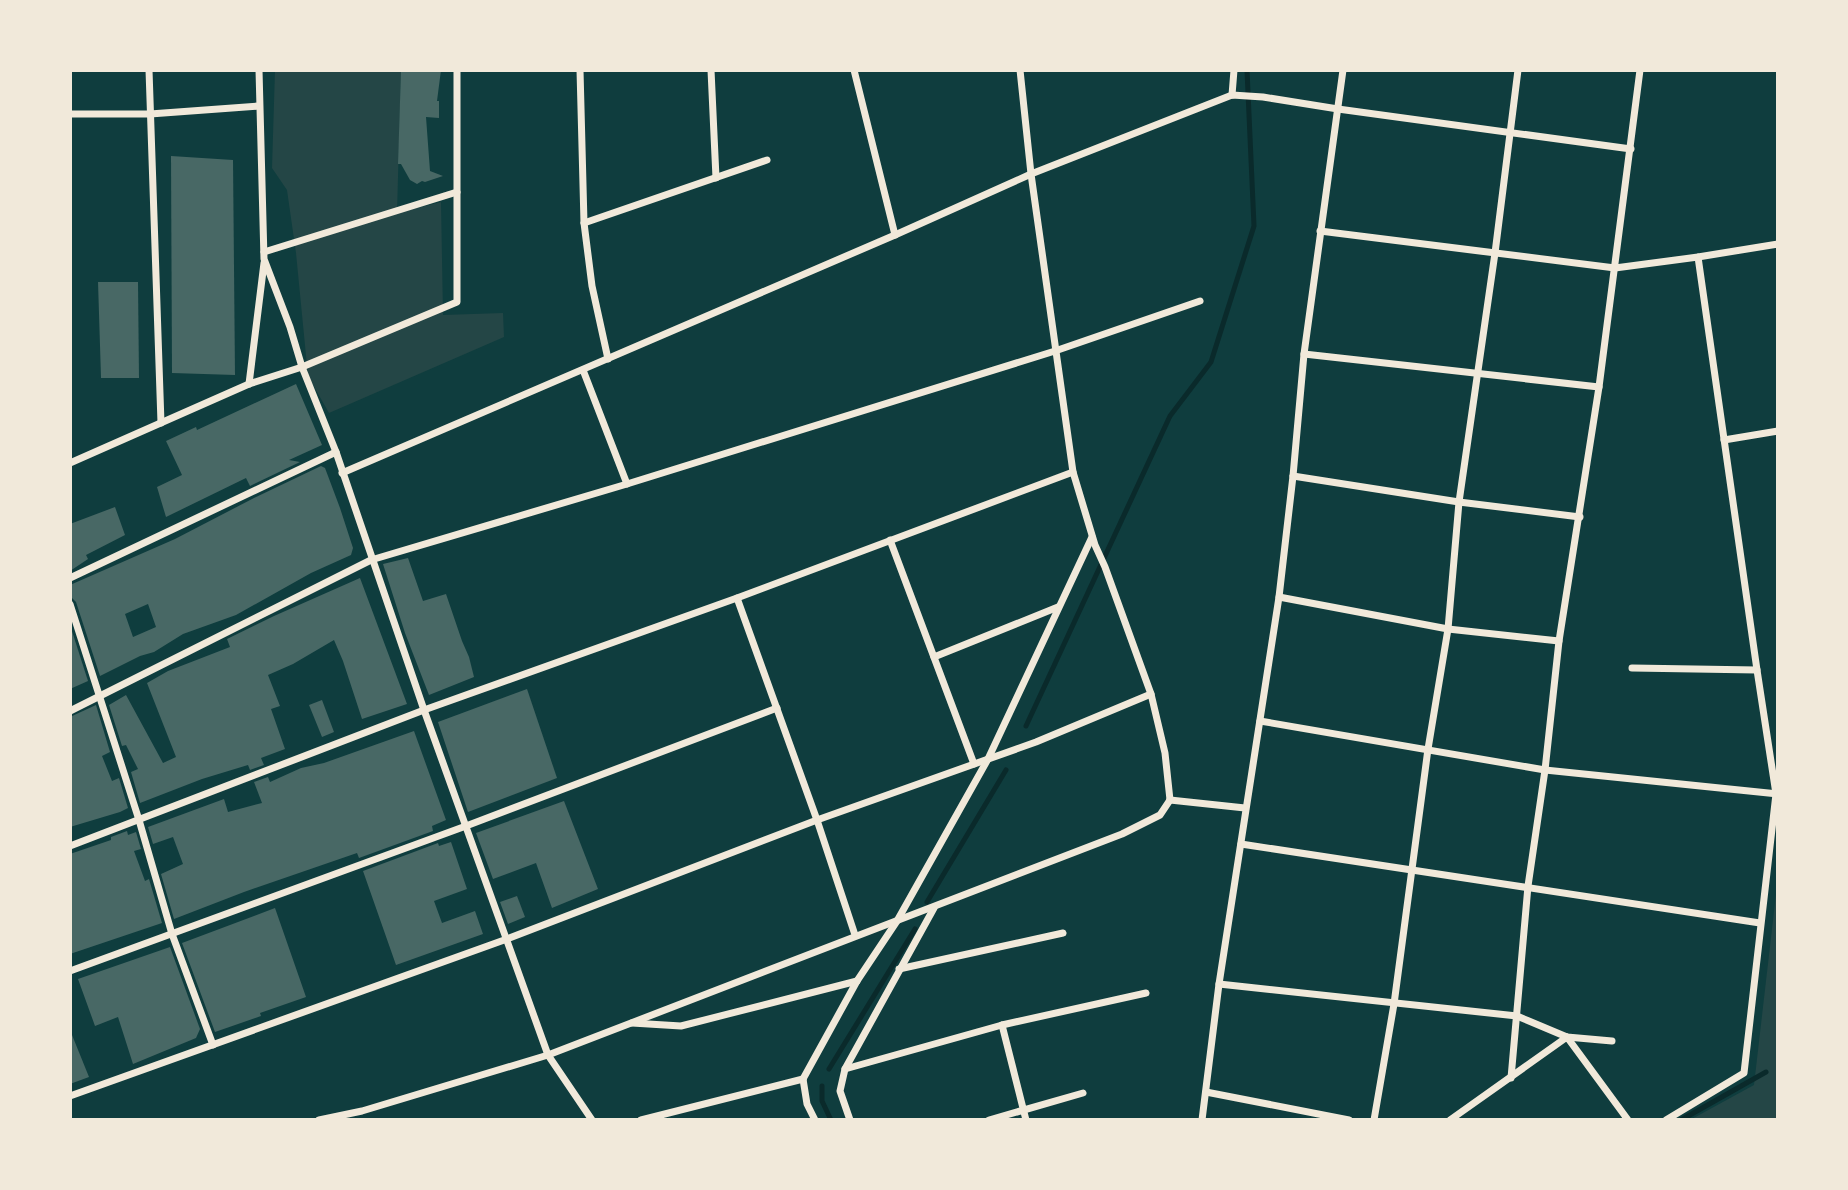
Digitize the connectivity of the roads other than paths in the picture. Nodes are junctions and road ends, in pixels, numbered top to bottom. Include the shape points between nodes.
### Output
1 (149, 70) edge
2 (259, 70) edge
3 (457, 70) edge
4 (580, 70) edge
5 (711, 70) edge
6 (854, 70) edge
7 (1020, 70) edge
8 (1234, 70) edge
9 (1343, 70) edge
10 (1518, 70) edge
11 (1640, 70) edge
12 (1236, 95) junction
13 (259, 106) junction
14 (1338, 109) junction
15 (70, 114) edge
16 (150, 114) junction
17 (1509, 132) junction
18 (1631, 149) junction
19 (767, 160) dead end
20 (1031, 174) junction
21 (716, 178) junction
22 (457, 192) junction
23 (584, 223) junction
24 (1320, 231) junction
25 (895, 235) junction
26 (1778, 244) edge
27 (1495, 253) junction
28 (264, 255) junction
29 (1698, 257) junction
30 (1615, 268) junction
31 (1200, 301) dead end
32 (1055, 351) junction
33 (1304, 354) junction
34 (608, 359) junction
35 (302, 367) junction
36 (583, 370) junction
37 (1477, 374) junction
38 (249, 384) junction
39 (1599, 387) junction
40 (161, 423) junction
41 (1778, 431) edge
42 (1724, 440) junction
43 (336, 452) junction
44 (70, 463) edge
45 (1073, 472) junction
46 (342, 473) junction
47 (1293, 476) junction
48 (627, 484) junction
49 (1459, 502) junction
50 (1580, 517) junction
51 (890, 540) junction
52 (1094, 541) junction
53 (371, 560) junction
54 (70, 578) edge
55 (1279, 597) junction
56 (737, 598) junction
57 (70, 604) edge
58 (1058, 607) junction
59 (1448, 629) junction
60 (1559, 641) junction
61 (934, 657) junction
62 (1632, 668) dead end
63 (1757, 670) junction
64 (1151, 694) junction
65 (99, 697) junction
66 (777, 708) junction
67 (424, 710) junction
68 (70, 711) edge
69 (1260, 721) junction
70 (1428, 749) junction
71 (988, 759) junction
72 (974, 764) junction
73 (1545, 770) junction
74 (1777, 794) edge
75 (1170, 800) junction
76 (1245, 808) junction
77 (139, 820) junction
78 (817, 820) junction
79 (466, 826) junction
80 (1241, 844) junction
81 (70, 846) edge
82 (1410, 870) junction
83 (1528, 886) junction
84 (934, 908) junction
85 (897, 921) junction
86 (1760, 923) junction
87 (1063, 933) dead end
88 (172, 934) junction
89 (855, 935) junction
90 (507, 939) junction
91 (899, 969) junction
92 (70, 971) edge
93 (857, 981) junction
94 (1219, 984) junction
95 (1146, 993) dead end
96 (1394, 1004) junction
97 (1517, 1016) junction
98 (630, 1022) junction
99 (1002, 1025) junction
100 (1567, 1037) junction
101 (1612, 1041) dead end
102 (213, 1045) junction
103 (548, 1055) junction
104 (845, 1069) junction
105 (1511, 1078) junction
106 (803, 1079) junction
107 (1206, 1092) junction
108 (1083, 1093) dead end
109 (70, 1096) edge
110 (1024, 1110) junction
111 (363, 1116) edge
112 (319, 1120) edge
113 (592, 1120) edge
114 (641, 1120) edge
115 (815, 1120) edge
116 (850, 1120) edge
117 (989, 1120) edge
118 (1026, 1120) edge
119 (1202, 1120) edge
120 (1349, 1120) edge
121 (1374, 1120) edge
122 (1450, 1120) edge
123 (1628, 1120) edge
124 (1666, 1120) edge

1 - 16 street
2 - 13 street
3 - 22 street
4 - 23 street
5 - 21 street
6 - 25 street
7 - 20 street
8 - 12 street
9 - 14 street
10 - 17 street
11 - 18 street
12 - 14 street
12 - 20 street
13 - 16 street
13 - 28 street
14 - 17 street
14 - 24 street
15 - 16 street
16 - 40 street
17 - 18 street
17 - 27 street
18 - 30 street
19 - 21 street
20 - 25 street
20 - 32 street
21 - 23 street
22 - 28 street
22 - 35 street via 457,302
23 - 34 street
24 - 27 street
24 - 33 street
25 - 34 street
26 - 29 street
27 - 30 street
27 - 37 street
28 - 35 street
28 - 38 street
29 - 30 street
29 - 42 street
30 - 39 street
31 - 32 street
32 - 45 street
32 - 48 street
33 - 37 street
33 - 47 street
34 - 36 street
35 - 38 street
35 - 43 street
36 - 46 street
36 - 48 street
37 - 39 street
37 - 49 street
38 - 40 street
39 - 50 street
40 - 44 street
41 - 42 street
42 - 63 street
43 - 46 street
43 - 54 street
45 - 51 street
45 - 52 street
46 - 53 street
47 - 49 street
47 - 55 street
48 - 53 street
49 - 50 street
49 - 59 street
50 - 60 street
51 - 56 street
51 - 61 street
52 - 58 street
52 - 64 street
53 - 65 street
53 - 67 street
55 - 59 street
55 - 69 street
56 - 66 street
56 - 67 street
57 - 65 street
58 - 61 street
58 - 71 street
59 - 60 street
59 - 70 street
60 - 73 street
61 - 72 street
62 - 63 street
63 - 74 street
64 - 71 street
64 - 75 street
65 - 68 street
65 - 77 street
66 - 78 street
66 - 79 street
67 - 77 street
67 - 79 street
69 - 70 street
69 - 76 street
70 - 73 street
70 - 82 street
71 - 72 street
71 - 85 street
72 - 78 street
73 - 74 street
73 - 83 street
74 - 86 street
75 - 76 street
75 - 84 street via 1160,815 1122,834
76 - 80 street
77 - 81 street
77 - 88 street
78 - 89 street
78 - 90 street
79 - 88 street
79 - 90 street
80 - 82 street
80 - 94 street
82 - 83 street
82 - 96 street
83 - 86 street
83 - 97 street
84 - 85 street
84 - 91 street
85 - 89 street
85 - 93 street
86 - 124 street via 1744,1073
87 - 91 street
88 - 92 street
88 - 102 street
89 - 98 street
90 - 102 street
90 - 103 street
91 - 104 street
93 - 98 street via 681,1026
93 - 106 street
94 - 96 street
94 - 107 street
95 - 99 street
96 - 97 street
96 - 121 street
97 - 100 street
97 - 105 street
98 - 103 street
99 - 104 street
99 - 110 street
100 - 101 street
100 - 105 street
100 - 123 street
102 - 109 street
103 - 111 street
103 - 113 street
104 - 116 street via 840,1091
105 - 122 street
106 - 114 street
106 - 115 street
107 - 119 street
107 - 120 street
108 - 110 street
110 - 117 street
110 - 118 street
111 - 112 street

